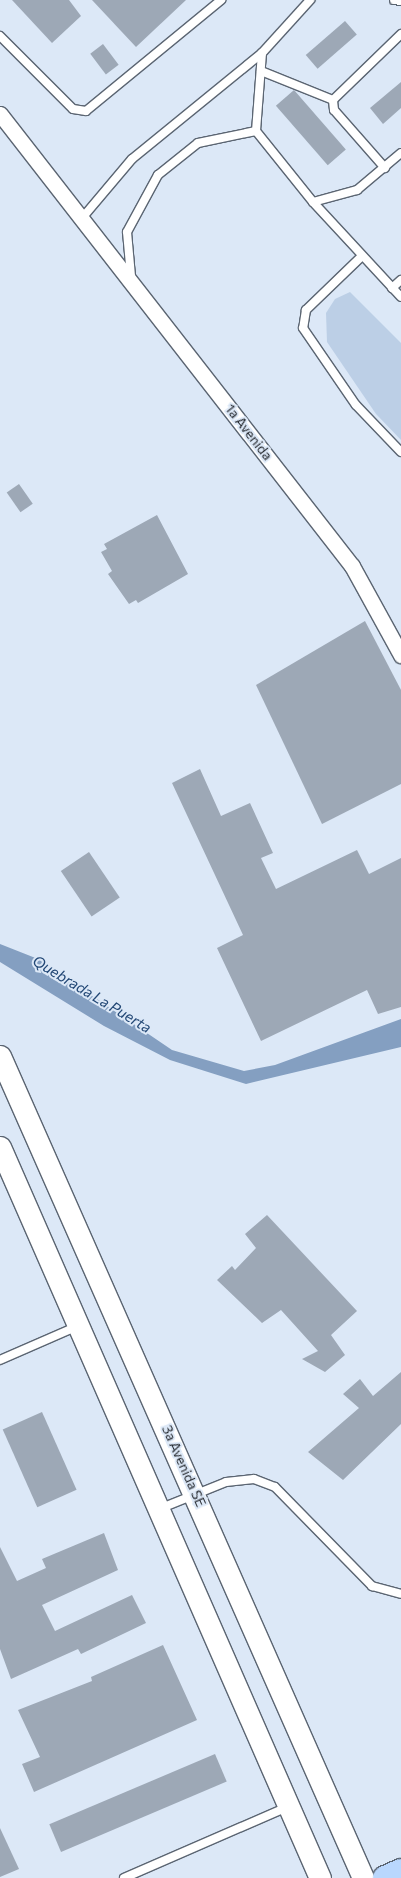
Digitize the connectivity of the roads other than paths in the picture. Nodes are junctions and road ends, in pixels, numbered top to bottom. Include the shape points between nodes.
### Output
1 (221, 0) edge
2 (310, 0) edge
3 (394, 0) edge
4 (401, 1) edge
5 (401, 34) edge
6 (0, 36) edge
7 (262, 53) junction
8 (261, 71) junction
9 (333, 100) junction
10 (0, 114) edge
11 (256, 131) junction
12 (401, 154) edge
13 (385, 168) junction
14 (312, 202) junction
15 (83, 217) junction
16 (362, 256) junction
17 (132, 279) junction
18 (401, 280) edge
19 (392, 288) junction
20 (401, 297) edge
21 (401, 452) edge
22 (401, 655) edge
23 (0, 1056) edge
24 (0, 1147) edge
25 (80, 1325) junction
26 (0, 1360) edge
27 (197, 1494) junction
28 (157, 1510) junction
29 (401, 1594) edge
30 (290, 1806) junction
31 (401, 1871) edge
32 (124, 1878) edge
33 (320, 1878) edge
34 (363, 1878) edge
35 (385, 1878) edge

1 - 6 lane via 86,111 73,109
2 - 7 lane
3 - 4 lane
5 - 9 lane
7 - 8 lane
7 - 15 lane via 132,159
8 - 9 lane
8 - 11 lane
9 - 13 lane via 334,110
10 - 15 street, 1a Avenida
11 - 14 lane
11 - 17 lane via 198,143 158,175 127,232
12 - 13 lane
13 - 14 lane via 357,190
14 - 16 lane
15 - 17 street, 1a Avenida
16 - 19 lane
16 - 21 lane via 306,310 304,328 356,405
17 - 22 street, 1a Avenida via 352,566
18 - 19 lane
19 - 20 lane
23 - 27 street, 3a Avenida SE
24 - 25 street
25 - 26 lane
25 - 28 street
27 - 28 lane
27 - 29 lane via 226,1482 254,1478 275,1487 350,1568 372,1586
27 - 34 street, 3a Avenida SE
28 - 30 street
30 - 32 lane
30 - 33 street
31 - 35 main road

